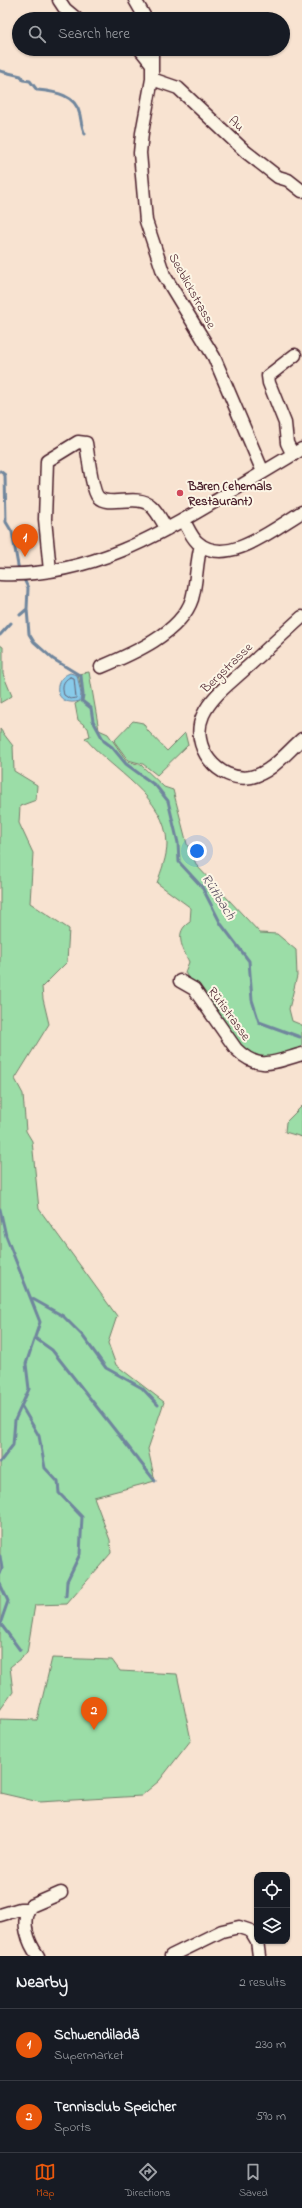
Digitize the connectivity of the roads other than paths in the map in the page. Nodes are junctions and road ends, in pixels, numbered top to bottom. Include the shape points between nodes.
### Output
1 (59, 0) edge
2 (135, 0) edge
3 (68, 12) edge
4 (142, 12) edge
5 (146, 56) edge
6 (152, 56) edge
7 (152, 64) junction
8 (152, 79) junction
9 (302, 191) edge
10 (295, 355) dead end
11 (297, 452) edge
12 (264, 472) junction
13 (300, 515) edge
14 (184, 521) junction
15 (167, 530) junction
16 (201, 545) junction
17 (50, 571) junction
18 (16, 574) edge
19 (302, 617) edge
20 (101, 667) dead end
21 (302, 739) edge
22 (180, 981) dead end
23 (302, 1054) edge
24 (61, 1894) dead end
25 (28, 1909) junction
26 (0, 1915) edge
27 (254, 1936) edge
28 (257, 1944) edge
29 (38, 1956) edge
30 (171, 1956) edge
31 (259, 1956) edge

1 - 3 street
2 - 4 street
5 - 7 street
6 - 7 street, Seeblickstrasse
7 - 8 street, Seeblickstrasse
8 - 9 street, Au via 178,88 246,152 278,177 288,180
8 - 12 street, Seeblickstrasse via 140,153 148,228 164,275 214,357
10 - 11 street via 268,376 285,423 287,442
11 - 12 street
12 - 14 street
13 - 16 street via 233,551 217,551
14 - 15 street
14 - 16 street via 192,536
15 - 17 street via 124,550
15 - 17 street via 151,506 143,502 103,501 97,497 86,443 78,442 47,461 45,519
16 - 20 street via 191,600 180,620 136,652
17 - 18 street
19 - 21 street, Bergstrasse via 214,698 202,718 200,734 202,747 215,767 224,773 239,777 251,777 262,773
22 - 23 street, Rütistrasse via 194,989 236,1049 254,1063 269,1063
24 - 25 street
25 - 26 street
25 - 29 street via 26,1929 30,1943
27 - 30 street via 251,1931 238,1927 222,1931
28 - 31 street

